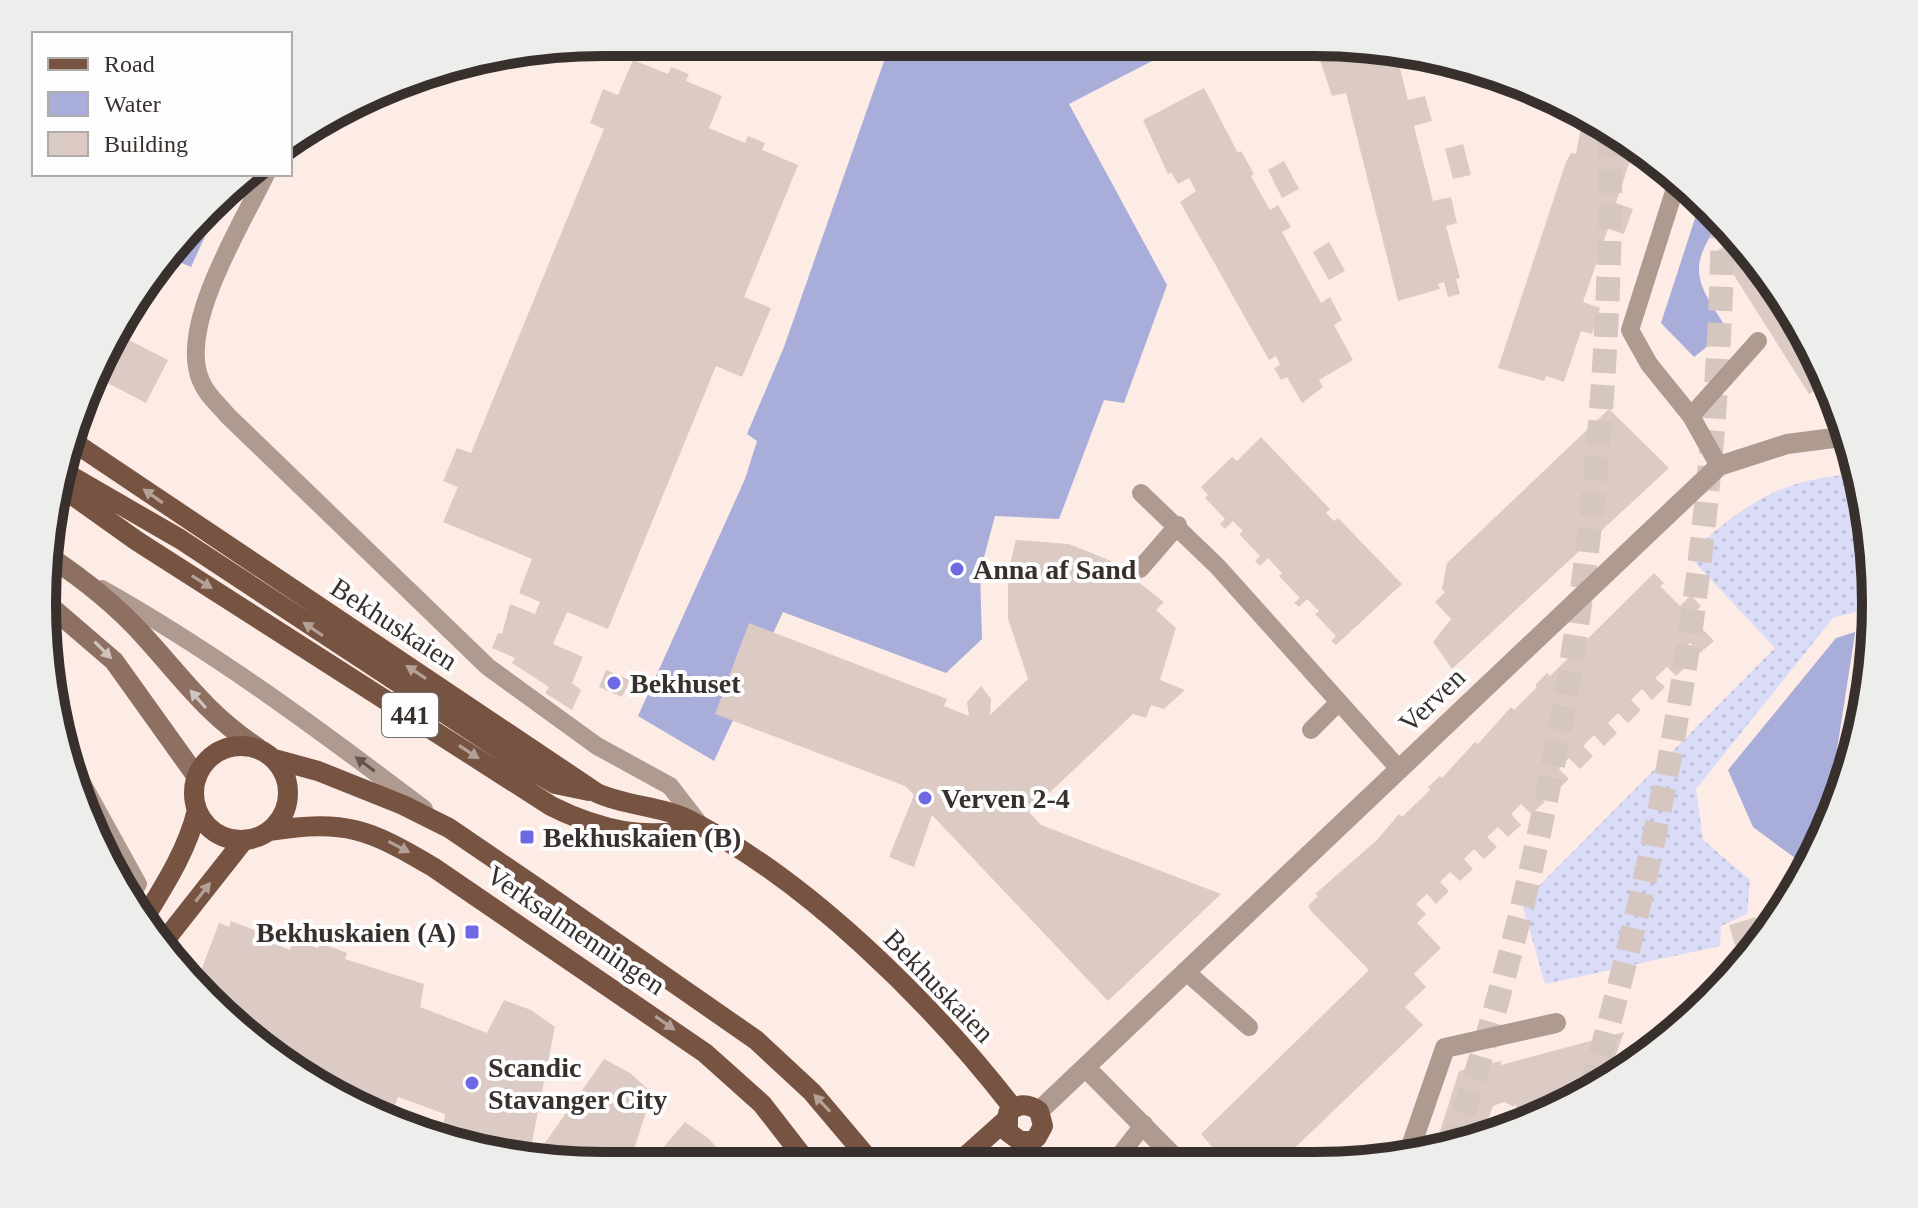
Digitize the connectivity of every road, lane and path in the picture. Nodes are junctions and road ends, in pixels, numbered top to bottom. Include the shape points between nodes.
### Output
1 (265, 176) edge
2 (1674, 191) edge
3 (1758, 341) dead end
4 (1691, 416) junction
5 (1836, 438) edge
6 (80, 446) edge
7 (1719, 466) junction
8 (72, 476) edge
9 (68, 492) edge
10 (1141, 493) dead end
11 (1178, 525) junction
12 (58, 562) edge
13 (1140, 569) dead end
14 (78, 576) junction
15 (56, 611) edge
16 (1339, 702) junction
17 (1311, 730) dead end
18 (266, 754) junction
19 (1400, 770) junction
20 (197, 777) junction
21 (597, 793) junction
22 (95, 807) edge
23 (197, 810) junction
24 (701, 826) junction
25 (449, 828) junction
26 (270, 831) junction
27 (244, 840) junction
28 (135, 888) edge
29 (149, 910) edge
30 (168, 936) edge
31 (1185, 971) junction
32 (1556, 1023) dead end
33 (1249, 1027) dead end
34 (1087, 1069) junction
35 (1039, 1111) junction
36 (1009, 1114) junction
37 (1144, 1124) junction
38 (1030, 1141) junction
39 (1412, 1142) edge
40 (799, 1152) edge
41 (863, 1152) edge
42 (969, 1152) edge
43 (1019, 1152) edge
44 (1122, 1152) edge
45 (1170, 1152) edge

1 - 24 lane, Bekhuskaien via 199,321 200,379 227,415 488,667 597,746 670,786
2 - 4 lane via 1630,330 1649,364
3 - 4 lane
4 - 7 lane
5 - 7 street, Verven via 1787,444
21 -> 6 main road, Bekhuskaien / 441
7 - 19 street, Verven
21 -> 8 main road via 555,784 180,539
9 -> 24 main road, 441 via 551,806 618,831 679,833
10 - 11 lane
11 - 13 lane
11 - 16 lane
12 - 14 main road, Verksalmenningen
18 -> 14 main road, Verksalmenningen via 205,709 143,634
25 -> 14 lane, Verksalmenningen via 172,630
15 -> 20 main road via 114,661
16 - 17 lane
16 - 19 lane
18 - 20 main road via 225,748
18 - 25 main road, Verksalmenningen via 366,789
18 - 26 main road via 284,772 289,788 282,819
19 - 31 street, Verven
20 - 23 main road
21 - 24 main road, Bekhuskaien / 441 via 619,803 680,815
22 - 28 lane via 138,884
23 - 27 main road via 213,831
23 - 29 main road via 174,870
24 - 36 main road, Bekhuskaien / 441 via 773,874 897,979
41 -> 25 main road, Verksalmenningen via 821,1102 756,1040
26 - 27 main road
26 -> 40 main road, Verksalmenningen via 342,825 398,846 433,867 705,1053 762,1104
30 -> 27 main road
31 - 33 lane
31 - 34 street, Verven
32 - 39 street via 1445,1048
34 - 35 street, Verven
34 - 37 street
35 - 36 main road via 1023,1104
35 - 38 main road via 1043,1126
36 - 38 main road via 1012,1136
36 - 42 main road
37 - 44 lane
37 - 45 street
38 - 43 main road

